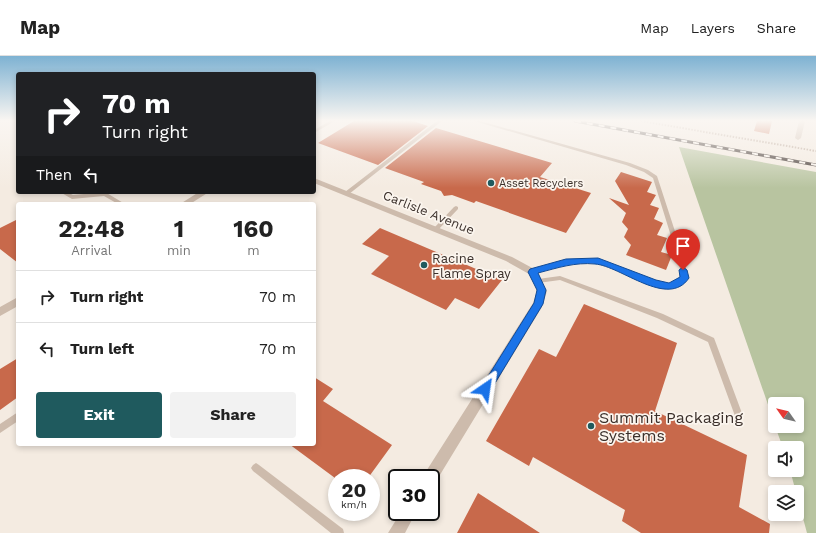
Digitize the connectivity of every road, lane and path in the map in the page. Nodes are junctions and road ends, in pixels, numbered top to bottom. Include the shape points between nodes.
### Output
1 (411, 143) edge
2 (555, 143) edge
3 (771, 143) edge
4 (816, 151) edge
5 (316, 181) edge
6 (347, 193) junction
7 (67, 194) edge
8 (105, 194) edge
9 (105, 194) edge
10 (202, 194) edge
11 (119, 202) edge
12 (188, 202) edge
13 (456, 208) dead end
14 (436, 229) junction
15 (535, 276) junction
16 (16, 302) edge
17 (0, 312) edge
18 (739, 416) dead end
19 (16, 417) edge
20 (0, 429) edge
21 (256, 468) dead end
22 (436, 469) edge
23 (403, 521) edge
24 (339, 533) edge
25 (396, 533) edge

1 - 6 lane
2 - 15 lane via 628,164 655,177 682,262 684,278 669,287 598,261 566,262
3 - 4 path
5 - 6 street, Carlisle Avenue
6 - 14 street, Carlisle Avenue
7 - 9 lane via 72,197
8 - 11 lane
10 - 12 street
13 - 14 lane
14 - 15 street, Carlisle Avenue via 509,259
15 - 18 lane via 560,278 660,316 711,340
15 - 22 street via 542,290 538,304
16 - 17 street
19 - 20 lane
21 - 24 lane
23 - 25 street

